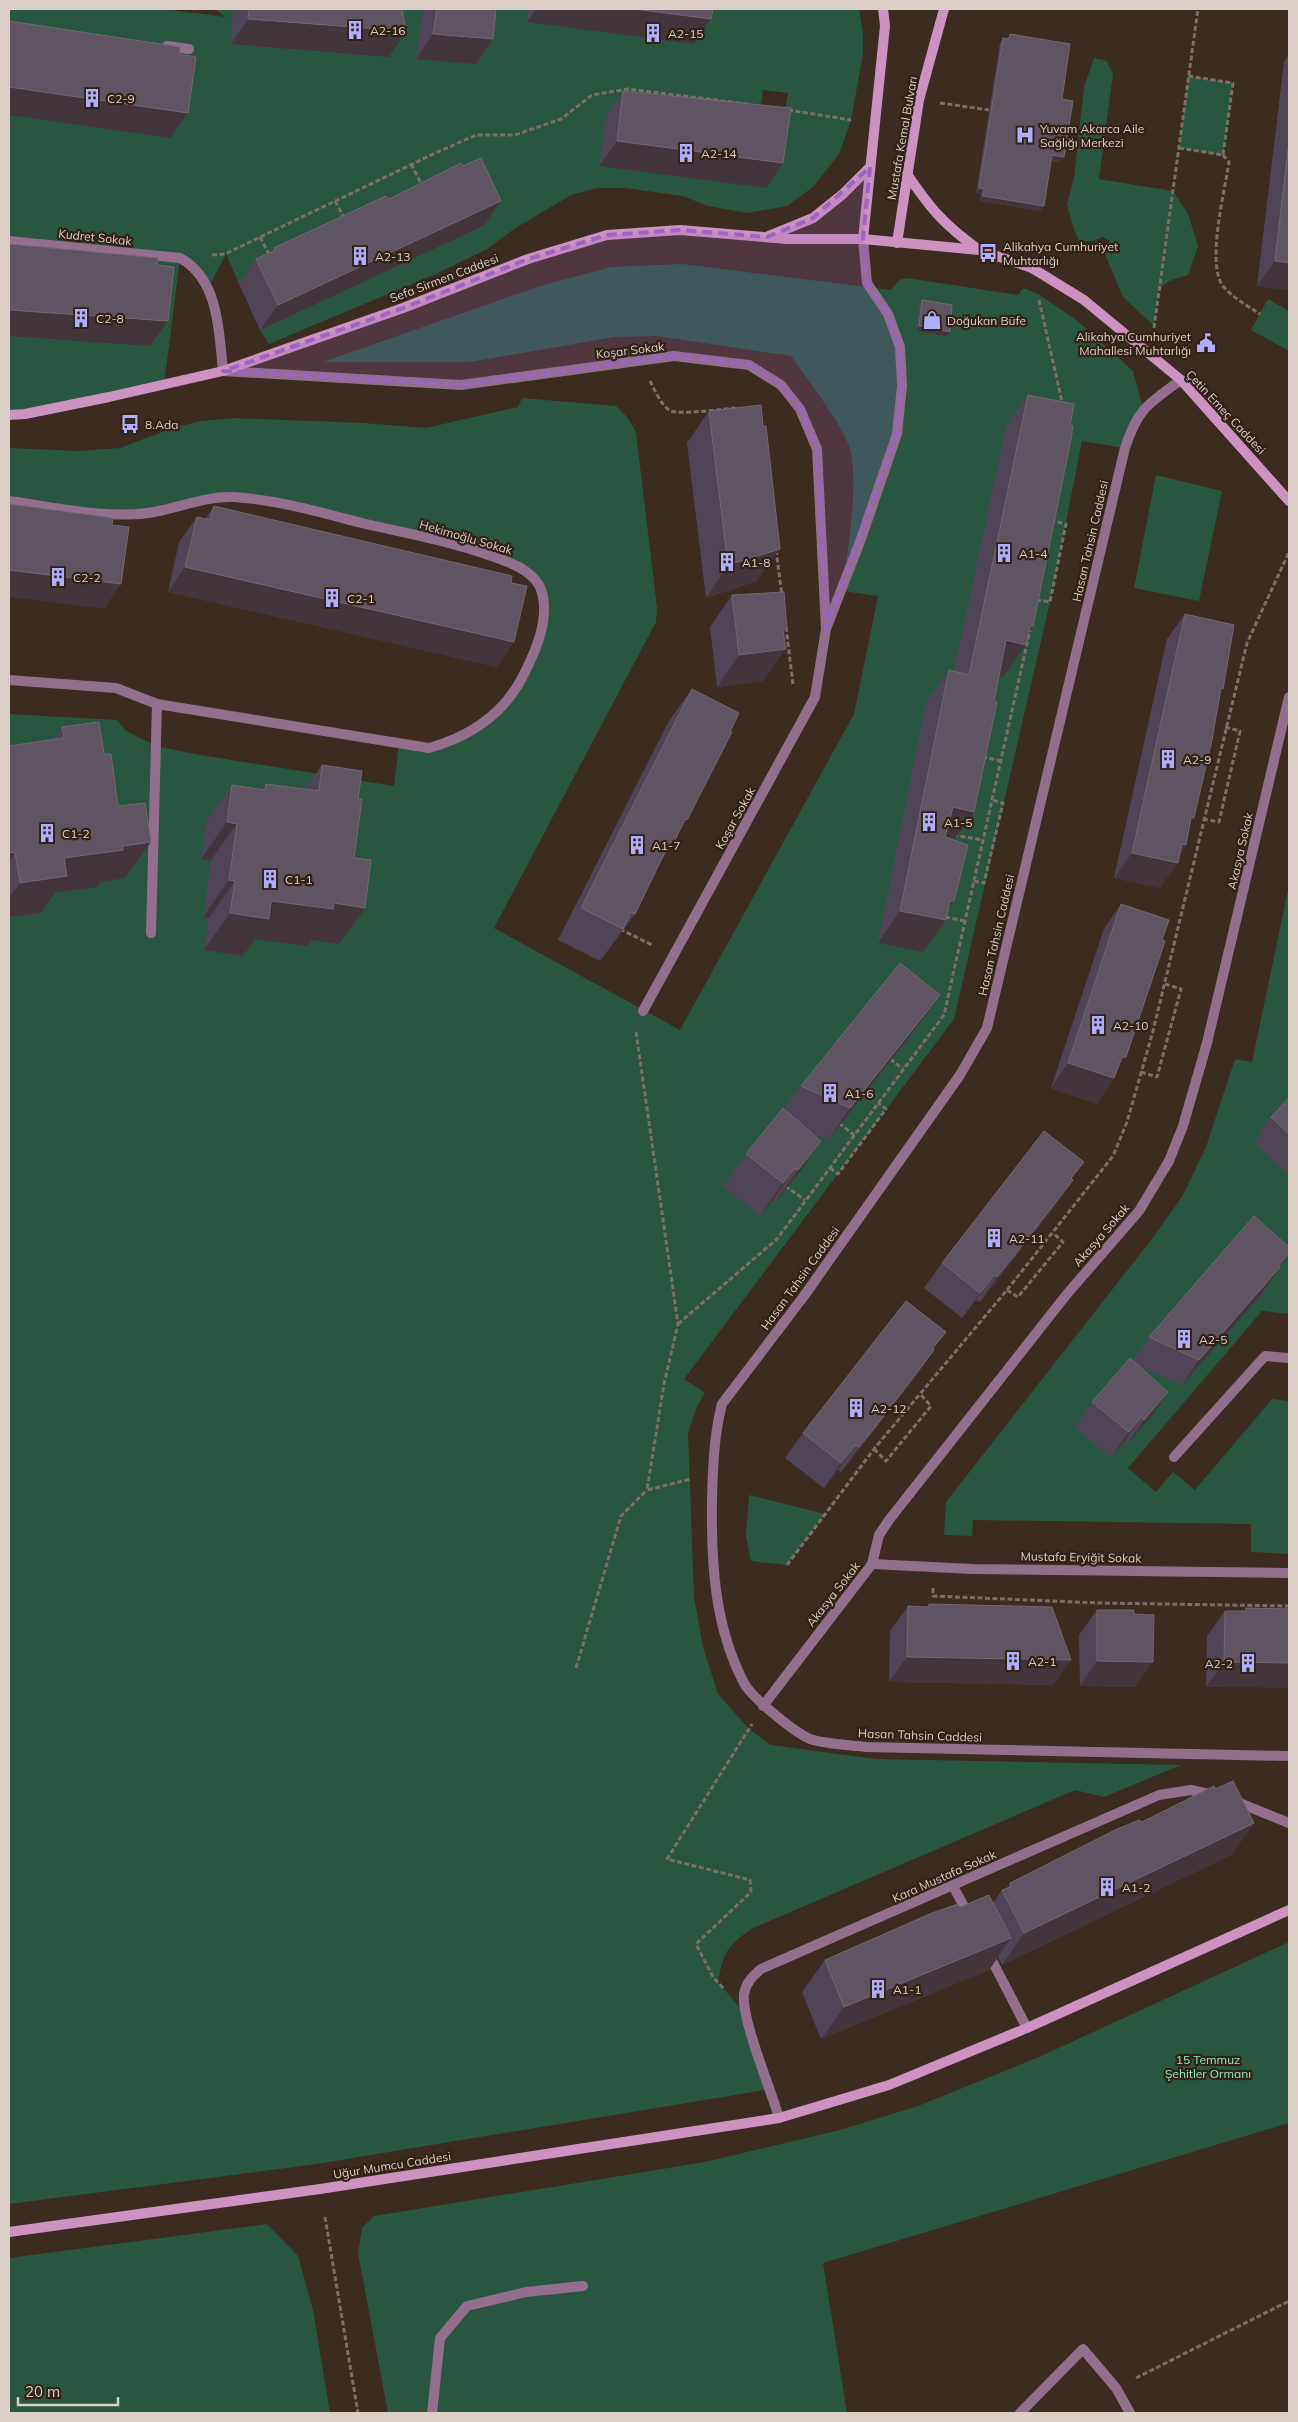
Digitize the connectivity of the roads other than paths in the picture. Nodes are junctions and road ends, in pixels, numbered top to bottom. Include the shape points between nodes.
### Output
1 (883, 9) edge
2 (944, 9) edge
3 (152, 44) edge
4 (188, 49) dead end
5 (870, 167) junction
6 (907, 174) junction
7 (767, 237) junction
8 (863, 238) junction
9 (9, 240) edge
10 (897, 243) junction
11 (979, 250) junction
12 (224, 370) junction
13 (1181, 380) junction
14 (9, 415) edge
15 (9, 501) edge
16 (1289, 501) edge
17 (826, 629) junction
18 (9, 680) edge
19 (1289, 697) edge
20 (157, 704) junction
21 (151, 933) dead end
22 (643, 1011) road end
23 (1289, 1358) edge
24 (1174, 1457) dead end
25 (872, 1564) junction
26 (1289, 1573) edge
27 (763, 1706) junction
28 (1289, 1756) edge
29 (1289, 1823) edge
30 (953, 1886) junction
31 (1289, 1910) edge
32 (975, 1928) edge
33 (984, 1944) edge
34 (1027, 2028) junction
35 (779, 2118) junction
36 (9, 2232) edge
37 (583, 2286) dead end
38 (432, 2413) edge
39 (1020, 2413) edge
40 (1130, 2413) edge

1 - 5 street, Mustafa Kemal Bulvarı via 885,26
2 - 6 street, Mustafa Kemal Bulvarı via 919,100
3 - 4 street
5 - 7 street via 813,218
5 - 8 street, Mustafa Kemal Bulvarı
6 - 10 street, Mustafa Kemal Bulvarı
6 - 11 street via 949,228
7 - 8 street, Sefa Sirmen Caddesi
7 - 12 street, Sefa Sirmen Caddesi via 680,230 607,235 528,259 404,308
8 - 10 street, Sefa Sirmen Caddesi
8 - 17 street, Koşar Sokak via 867,283 888,314 900,347 902,386 897,434 862,539
9 - 12 street, Kudret Sokak via 180,258 191,264 200,274 214,306
10 - 11 street, Çetin Emeç Caddesi
11 - 13 street, Çetin Emeç Caddesi via 1032,268 1077,295
12 - 14 street, Sefa Sirmen Caddesi via 109,397
12 - 17 street, Koşar Sokak via 461,385 674,356 749,365 781,385 800,409 817,449
13 - 16 street, Çetin Emeç Caddesi
13 - 27 street, Hasan Tahsin Caddesi via 1143,408 1131,428 1125,448 987,1028 960,1075 804,1296 722,1404 713,1473 713,1557 718,1610 744,1684
15 - 20 street, Hekimoğlu Sokak via 114,514 154,512 189,502 231,497 278,503 457,545 512,564 528,572 540,585 544,604 542,625 536,648 519,684 492,715 476,729 455,740 429,748
17 - 22 street, Koşar Sokak via 815,697
18 - 20 street, Hekimoğlu Sokak via 116,688
19 - 25 street, Akasya Sokak via 1207,1043 1183,1126 1169,1161 1139,1212 1067,1294 889,1520 879,1535
20 - 21 street
23 - 24 street via 1265,1356
25 - 26 street, Mustafa Eryiğit Sokak
25 - 27 street, Akasya Sokak
27 - 28 street, Hasan Tahsin Caddesi via 810,1738 866,1747
29 - 30 street, Kara Mustafa Sokak via 1224,1797 1191,1790 1159,1796
30 - 32 street
30 - 35 street, Kara Mustafa Sokak via 761,1969 749,1979 744,1994 746,2015
31 - 34 street, Uğur Mumcu Caddesi
33 - 34 street
34 - 35 street, Uğur Mumcu Caddesi via 890,2085
35 - 36 street, Uğur Mumcu Caddesi via 320,2189
37 - 38 street via 526,2292 467,2306 440,2338
39 - 40 street via 1083,2349 1116,2388

